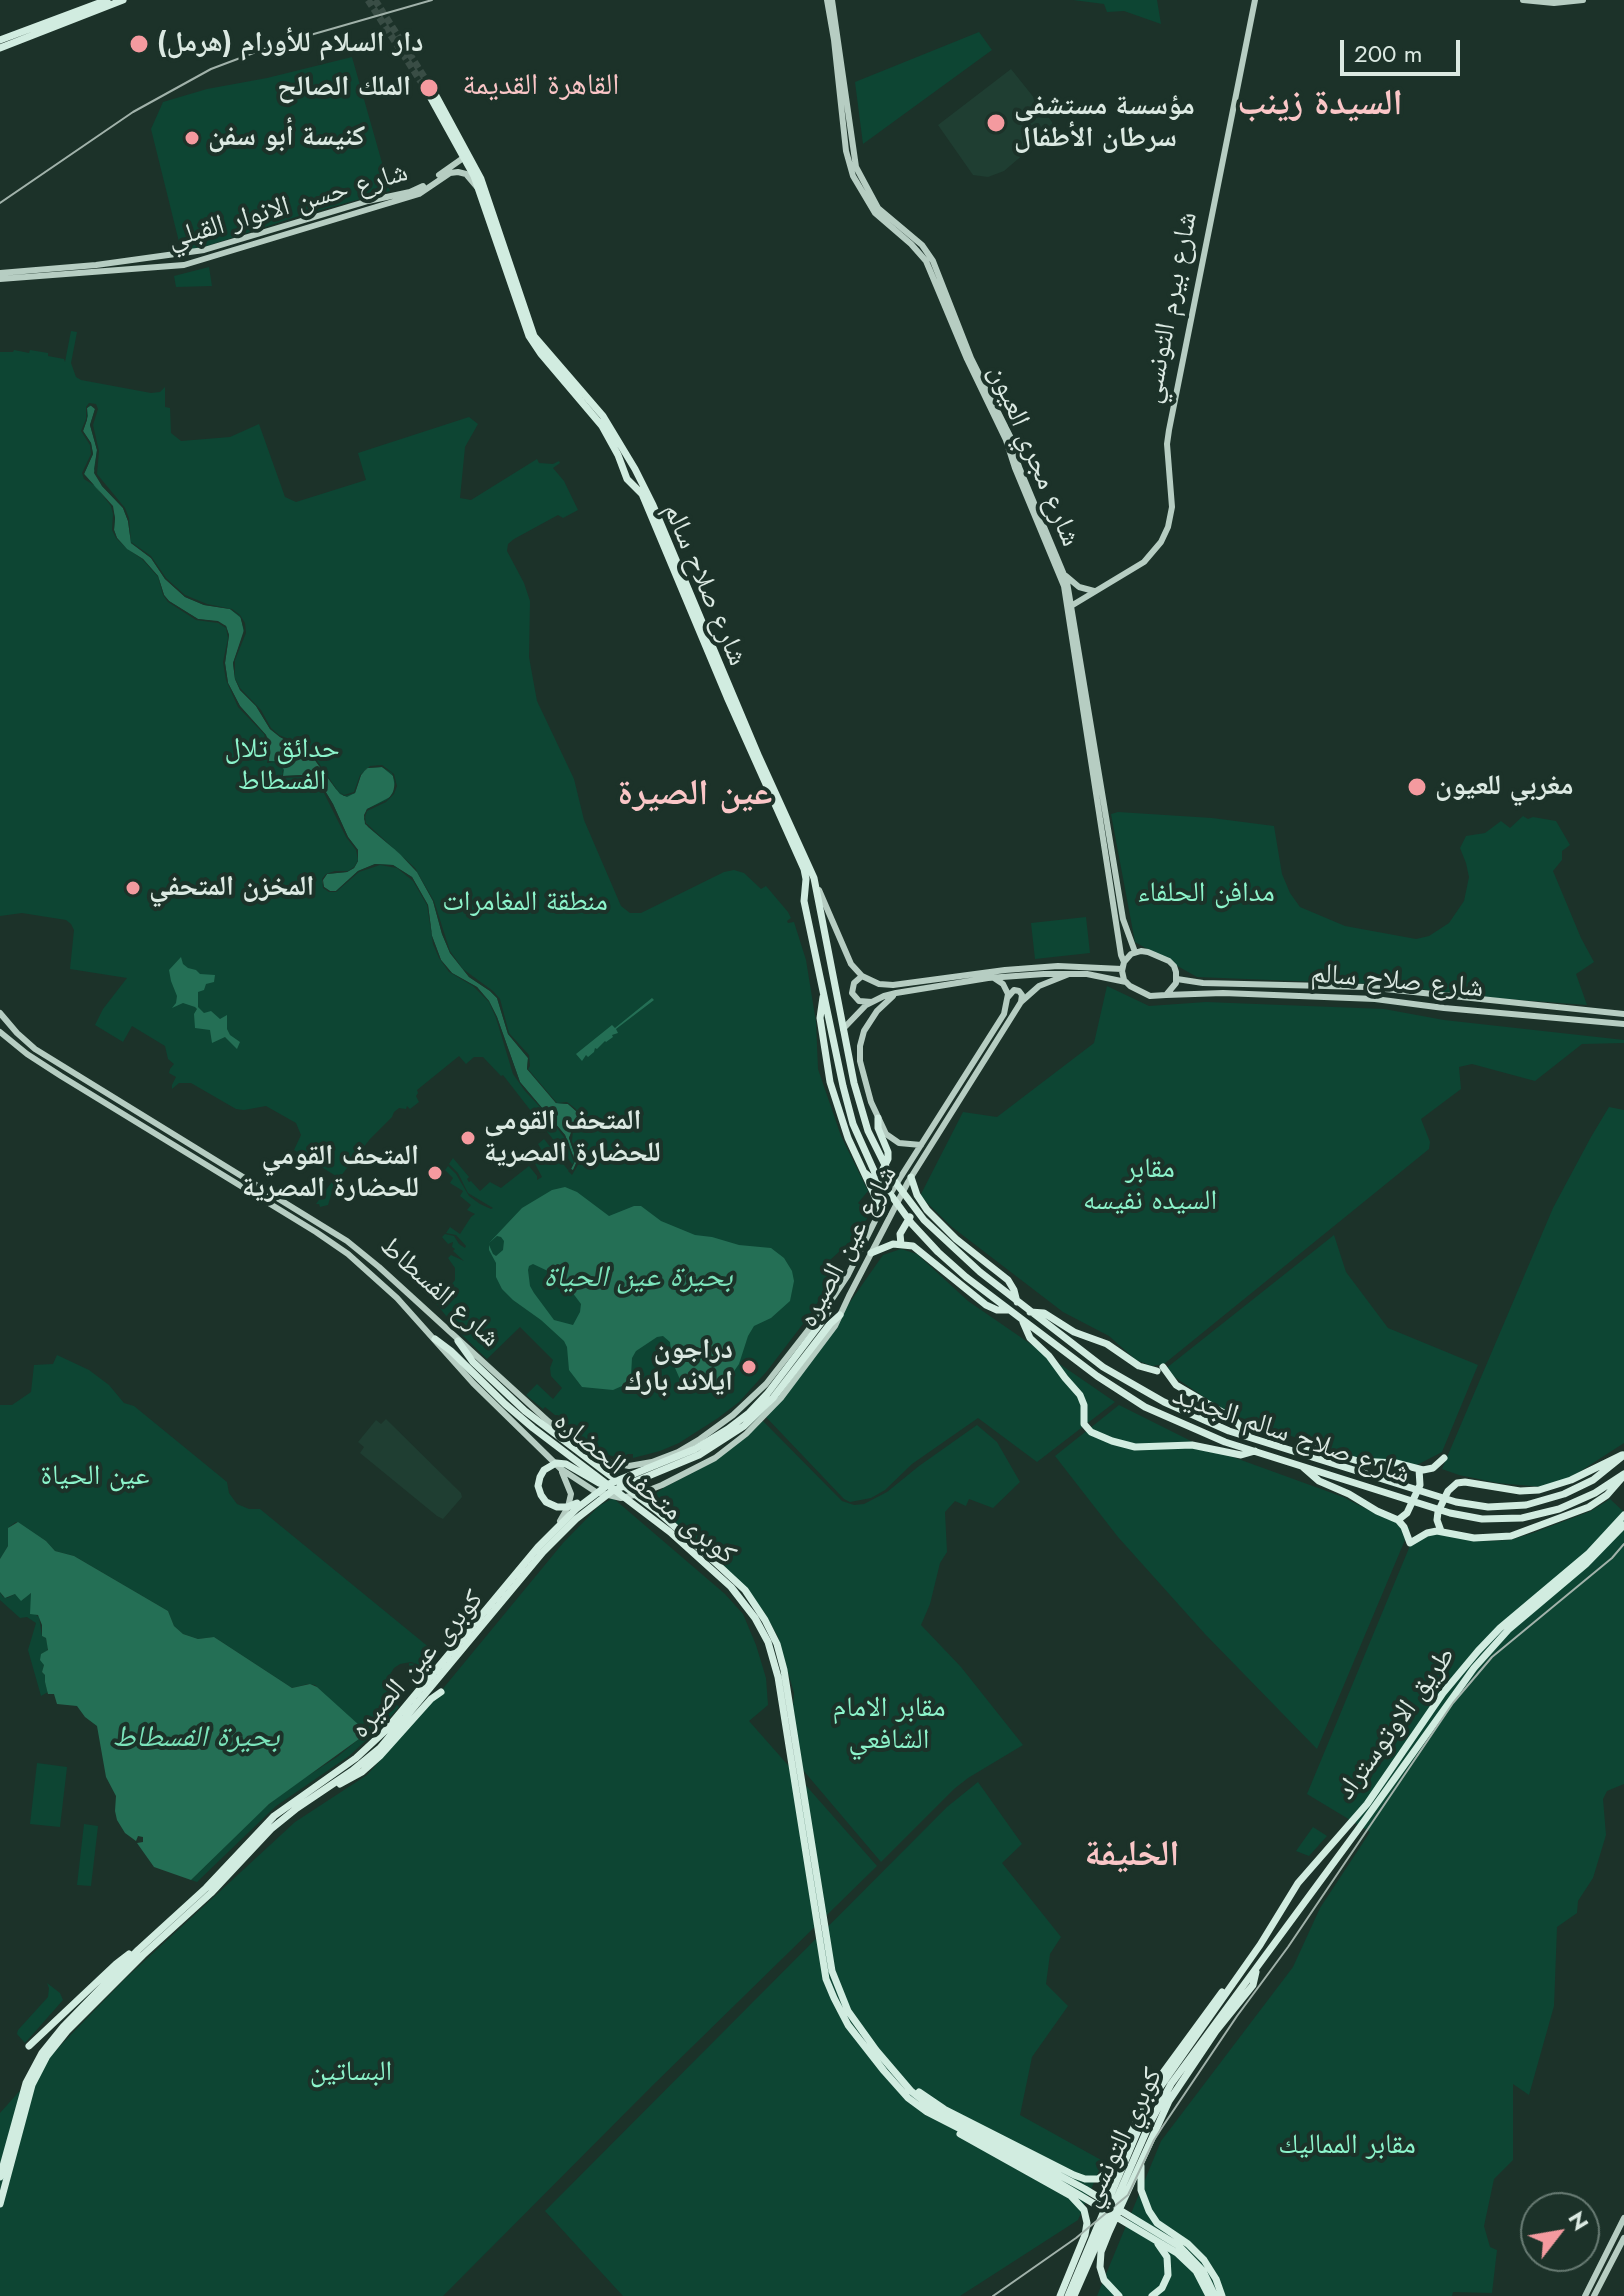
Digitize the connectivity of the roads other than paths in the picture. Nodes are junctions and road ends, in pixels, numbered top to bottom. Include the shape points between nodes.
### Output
1 (107, 0) edge
2 (123, 0) edge
3 (830, 0) edge
4 (1255, 0) edge
5 (1523, 0) edge
6 (1583, 0) edge
7 (0, 40) edge
8 (0, 48) edge
9 (466, 156) junction
10 (476, 175) junction
11 (479, 190) junction
12 (177, 255) junction
13 (179, 265) junction
14 (82, 270) junction
15 (0, 276) edge
16 (635, 469) junction
17 (625, 474) junction
18 (1065, 575) junction
19 (1094, 591) junction
20 (1070, 607) junction
21 (814, 878) junction
22 (1135, 952) junction
23 (1123, 965) junction
24 (1069, 974) junction
25 (862, 976) junction
26 (994, 978) junction
27 (1177, 979) junction
28 (1126, 982) junction
29 (896, 993) junction
30 (824, 995) junction
31 (1166, 995) junction
32 (1008, 997) junction
33 (872, 1002) junction
34 (1021, 1002) junction
35 (0, 1013) edge
36 (1624, 1014) edge
37 (1624, 1024) edge
38 (0, 1032) edge
39 (844, 1033) junction
40 (834, 1039) joint
41 (878, 1118) junction
42 (921, 1145) junction
43 (863, 1171) junction
44 (911, 1177) junction
45 (923, 1205) junction
46 (881, 1209) junction
47 (901, 1244) junction
48 (871, 1253) junction
49 (830, 1302) junction
50 (1017, 1302) junction
51 (1009, 1310) junction
52 (1030, 1312) junction
53 (840, 1315) junction
54 (1022, 1320) junction
55 (435, 1339) junction
56 (458, 1341) junction
57 (550, 1437) junction
58 (1249, 1437) junction
59 (700, 1439) junction
60 (1255, 1451) junction
61 (1302, 1454) junction
62 (1624, 1454) edge
63 (715, 1458) junction
64 (1444, 1458) dead end
65 (601, 1460) junction
66 (652, 1462) junction
67 (1303, 1466) junction
68 (561, 1469) junction
69 (1426, 1472) junction
70 (1624, 1474) edge
71 (580, 1483) junction
72 (665, 1484) junction
73 (621, 1494) junction
74 (590, 1496) junction
75 (1624, 1515) edge
76 (1398, 1520) junction
77 (560, 1521) dead end
78 (1624, 1525) edge
79 (1441, 1531) junction
80 (441, 1692) dead end
81 (325, 1790) junction
82 (1307, 1873) junction
83 (1318, 1883) junction
84 (1295, 1889) junction
85 (1306, 1900) junction
86 (138, 1950) junction
87 (1255, 1970) junction
88 (1233, 1983) junction
89 (29, 2046) dead end
90 (905, 2084) junction
91 (935, 2116) junction
92 (1144, 2154) junction
93 (0, 2177) edge
94 (1083, 2192) junction
95 (0, 2204) edge
96 (1624, 2218) edge
97 (1155, 2238) junction
98 (1624, 2238) edge
99 (1060, 2296) edge
100 (1071, 2296) edge
101 (1119, 2296) edge
102 (1152, 2296) edge
103 (1209, 2296) edge
104 (1215, 2296) edge
105 (1222, 2296) edge
106 (1585, 2296) edge
107 (1594, 2296) edge

1 - 7 highway
2 - 8 highway
3 - 18 main road, شارع مجري العيون via 856,167 878,208 933,261
3 - 20 main road, شارع مجري العيون via 853,176 875,213 926,261 1006,440
4 - 19 main road, شارع بيرم التونسي via 1169,430 1170,520 1151,556
5 - 6 main road
9 - 9 highway via 431,92 448,129
9 - 10 highway
9 - 12 main road, شارع حسن الانوار القبلي via 410,192
10 - 11 highway, شارع صلاح سالم
10 - 16 highway, شارع صلاح سالم via 534,336 603,416
11 - 13 main road, شارع حسن الانوار القبلي via 466,174 454,172 419,194
11 - 17 highway, شارع صلاح سالم via 529,336 602,426
12 - 13 main road
12 - 14 main road, شارع حسن الانوار القبلي
13 - 14 main road, شارع حسن الانوار القبلي
14 - 15 main road, شارع حسن الانوار القبلي
16 - 17 highway
16 - 21 highway, شارع صلاح سالم
17 - 30 highway, شارع صلاح سالم via 642,494 806,874 804,901
18 - 19 main road
18 - 20 main road, شارع مجري العيون
19 - 20 main road, شارع بيرم التونسي
20 - 22 main road, شارع مجري العيون via 1123,919
20 - 23 main road, شارع مجري العيون
21 - 25 main road, شارع صلاح سالم via 843,947
21 - 39 highway, شارع صلاح سالم
22 - 23 main road
22 - 27 main road via 1169,961
23 - 25 main road via 1043,967 888,985
23 - 28 main road
24 - 26 main road
24 - 28 main road
24 - 34 main road, شارع عين الصيره via 1039,986
25 - 33 main road, شارع صلاح سالم via 852,993 859,1001
26 - 29 main road
26 - 32 main road via 1005,986
27 - 31 main road
27 - 36 main road, شارع صلاح سالم via 1366,987
28 - 31 main road via 1150,996
29 - 33 main road
29 - 41 main road via 873,1016 860,1046 862,1072
30 - 40 highway, شارع صلاح سالم
30 - 43 highway via 820,1013 828,1075
31 - 37 main road, شارع صلاح سالم via 1366,998
32 - 34 main road via 1017,990
32 - 42 main road, شارع عين الصيره via 1004,1014
33 - 39 main road
34 - 44 main road, شارع عين الصيره
35 - 56 main road, شارع الفسطاط via 35,1049 347,1241
38 - 55 main road, شارع الفسطاط via 61,1076 338,1246
39 - 50 highway, شارع صلاح سالم الجديد via 863,1115 890,1175 933,1231
40 - 51 highway, شارع صلاح سالم الجديد via 853,1124 875,1173 929,1243
41 - 42 main road via 893,1141
41 - 43 highway via 888,1162 877,1178
42 - 46 main road, شارع عين الصيره
43 - 46 highway
44 - 45 highway
44 - 48 main road, شارع عين الصيره
45 - 47 highway via 901,1232
45 - 50 highway via 1008,1280
46 - 49 main road, شارع عين الصيره
47 - 48 highway
47 - 51 highway via 921,1251 986,1305
48 - 53 main road, شارع عين الصيره
49 - 59 main road, شارع عين الصيره via 766,1384
49 - 74 highway, كوبرى عين الصيره via 824,1319 775,1384 739,1421 695,1449
50 - 52 highway, شارع صلاح سالم الجديد
51 - 54 highway, شارع صلاح سالم الجديد
52 - 58 highway, شارع صلاح سالم الجديد via 1133,1385
52 - 58 highway via 1044,1313 1107,1344 1139,1366 1160,1369 1176,1385 1234,1419
53 - 63 main road, شارع عين الصيره via 781,1398
53 - 81 highway, كوبرى عين الصيره via 744,1426 689,1460 612,1491 576,1519 391,1737
54 - 60 highway, شارع صلاح سالم الجديد via 1145,1407
54 - 60 highway via 1030,1338 1080,1395 1084,1424 1091,1432 1135,1447 1192,1445 1241,1455
55 - 57 highway, كوبرى متحف الحضاره via 505,1404
55 - 68 main road, شارع الفسطاط
56 - 57 highway, كوبرى متحف الحضاره
56 - 65 main road, شارع الفسطاط via 549,1422
57 - 73 highway, كوبرى متحف الحضاره
57 - 90 highway, كوبرى متحف الحضاره via 668,1520 738,1583 765,1620 784,1670 835,1982 854,2019
58 - 61 highway, شارع صلاح سالم الجديد
59 - 63 main road via 713,1447
59 - 66 main road, شارع عين الصيره
60 - 67 highway, شارع صلاح سالم الجديد
61 - 62 highway, شارع صلاح سالم الجديد via 1488,1507 1543,1501 1575,1489
61 - 69 highway via 1316,1449
62 - 79 highway via 1545,1489 1457,1483 1438,1512
63 - 72 main road, شارع عين الصيره
64 - 69 highway
65 - 66 main road, شارع عين الصيره via 629,1466
65 - 71 main road via 583,1466
66 - 72 main road via 654,1475
67 - 70 highway, شارع صلاح سالم الجديد via 1482,1519 1549,1512 1586,1498
67 - 76 highway via 1319,1481
68 - 71 main road, شارع الفسطاط
68 - 77 main road via 571,1494
69 - 76 highway via 1407,1513
70 - 79 highway via 1614,1489 1589,1507 1520,1533 1483,1538
71 - 72 main road, شارع عين الصيره via 613,1498
73 - 74 highway via 566,1464 548,1467 540,1477 541,1495 553,1506 571,1506
73 - 91 highway, كوبرى متحف الحضاره via 731,1587 764,1634 780,1686 830,1989 848,2025 892,2080
74 - 86 highway, كوبرى عين الصيره via 538,1547 385,1731 274,1816
75 - 82 highway, طريق الاوتوستراد via 1478,1651 1367,1804
76 - 79 highway via 1410,1543
78 - 83 highway, طريق الاوتوستراد via 1484,1656
80 - 81 highway via 362,1772
81 - 95 highway, كوبرى عين الصيره via 271,1829 53,2047 28,2096
82 - 83 highway via 1309,1881
82 - 84 highway, طريق الاوتوستراد
83 - 85 highway, طريق الاوتوستراد
84 - 85 highway
84 - 88 highway, طريق الاوتوستراد
85 - 87 highway, طريق الاوتوستراد
86 - 89 highway via 121,1959
86 - 93 highway, كوبرى عين الصيره via 42,2053 23,2093
87 - 92 highway via 1253,1985 1177,2087
87 - 100 highway, كوبري التونسي via 1163,2097
88 - 90 highway via 1213,2002 1159,2078 1113,2168 1098,2179 1074,2175
88 - 100 highway, كوبري التونسي via 1164,2080 1142,2121
90 - 94 highway, كوبرى متحف الحضاره via 937,2110
91 - 94 highway, كوبرى متحف الحضاره
91 - 99 highway via 1080,2205 1087,2229
92 - 101 highway via 1100,2258 1104,2280
92 - 105 highway via 1140,2185 1149,2211 1204,2260
94 - 97 highway
94 - 104 highway via 1184,2250 1198,2263
96 - 106 main road
97 - 102 highway via 1169,2269 1166,2283
97 - 103 highway via 1189,2263
98 - 107 main road

